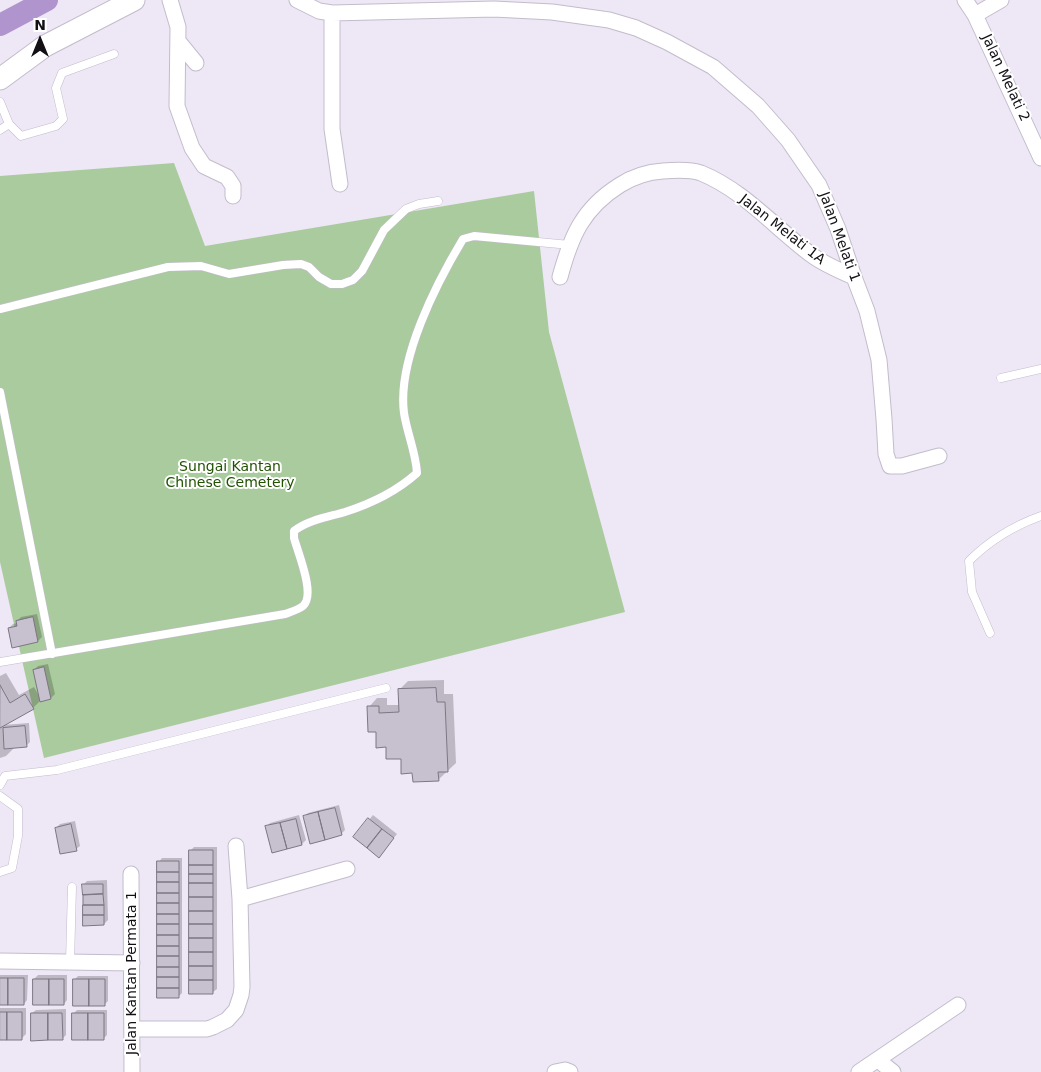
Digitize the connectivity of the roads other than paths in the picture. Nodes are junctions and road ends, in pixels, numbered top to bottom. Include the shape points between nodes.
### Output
1 (134, 0) edge
2 (170, 0) edge
3 (297, 0) edge
4 (965, 0) edge
5 (1001, 0) edge
6 (332, 13) junction
7 (975, 15) junction
8 (178, 40) junction
9 (114, 54) dead end
10 (196, 63) dead end
11 (0, 79) edge
12 (0, 102) edge
13 (9, 124) junction
14 (0, 130) edge
15 (1041, 158) edge
16 (340, 184) dead end
17 (234, 196) dead end
18 (438, 201) dead end
19 (570, 246) junction
20 (560, 277) dead end
21 (854, 278) junction
22 (0, 309) edge
23 (1041, 369) edge
24 (1001, 378) dead end
25 (0, 392) edge
26 (939, 456) dead end
27 (1041, 516) edge
28 (990, 633) dead end
29 (52, 654) junction
30 (0, 662) edge
31 (386, 688) dead end
32 (0, 785) edge
33 (0, 796) edge
34 (236, 846) dead end
35 (347, 868) dead end
36 (0, 872) edge
37 (131, 874) dead end
38 (72, 887) dead end
39 (240, 899) junction
40 (0, 961) edge
41 (70, 962) junction
42 (132, 962) junction
43 (958, 1005) dead end
44 (132, 1029) junction
45 (878, 1060) junction
46 (132, 1072) edge
47 (555, 1072) edge
48 (570, 1072) edge
49 (859, 1072) edge
50 (893, 1072) edge

1 - 11 main road via 45,46
2 - 8 street via 178,27
3 - 6 street, Jalan Melati 1 via 319,11
4 - 7 street, Jalan Melati 2
5 - 7 street
6 - 16 street via 332,129
6 - 21 street, Jalan Melati 1 via 494,9 552,12 609,20 667,42 713,66 758,106 788,140 820,185
7 - 15 street, Jalan Melati 2
8 - 10 street
8 - 17 street via 177,106 192,148 204,166 227,177 233,186
9 - 13 lane via 62,73 56,88 63,119 56,126 21,136
12 - 13 lane
13 - 14 lane
18 - 22 lane via 406,209 384,230 362,271 353,280 342,284 331,284 301,264 229,274 201,266 168,267
19 - 20 street, Jalan Melati 1A
19 - 21 street, Jalan Melati 1A via 591,207 611,190 632,177 678,170 700,173 724,186 754,206 813,256
19 - 29 lane via 474,236 463,239 446,267 413,342 405,376 404,414 417,473 385,495 294,531 308,586 304,606 285,614
21 - 26 street, Jalan Melati 1 via 867,311 879,360 886,454 890,466
23 - 24 lane
25 - 29 lane
27 - 28 lane via 1020,523 985,545 969,561 972,592
29 - 30 lane
31 - 32 lane via 57,770 5,776
33 - 36 lane via 18,809 18,836 12,868
34 - 39 street
35 - 39 street
37 - 42 street, Jalan Kantan Permata 1
38 - 41 lane
39 - 44 street via 242,995 236,1010 226,1020 207,1029
40 - 41 street
41 - 42 street
42 - 44 street, Jalan Kantan Permata 1
43 - 45 street
44 - 46 street, Jalan Kantan Permata 1
45 - 49 street
45 - 50 street
47 - 48 street

